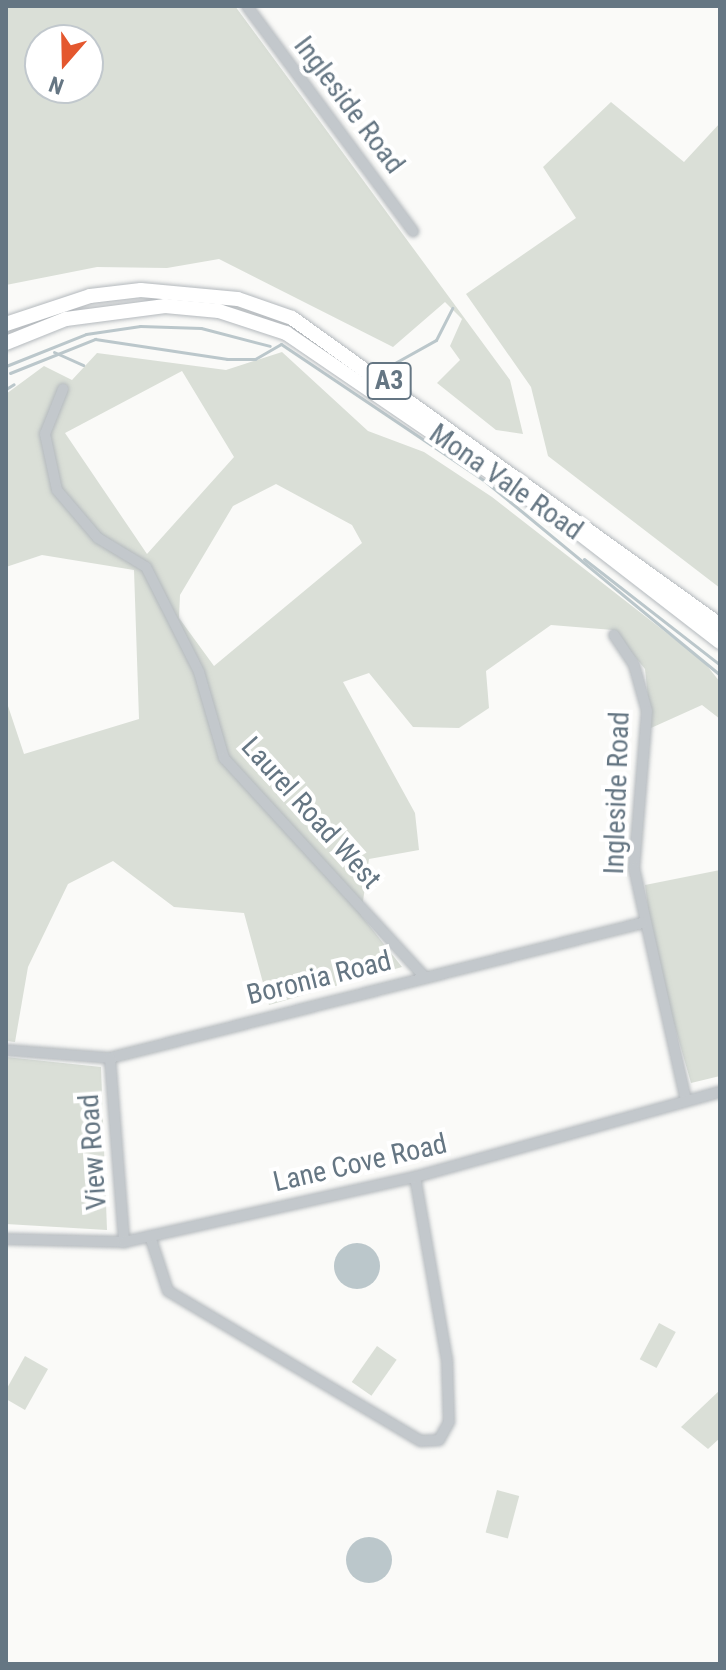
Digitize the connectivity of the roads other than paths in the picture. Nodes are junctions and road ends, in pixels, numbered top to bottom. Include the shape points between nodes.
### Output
1 (247, 6) edge
2 (413, 231) dead end
3 (6, 324) edge
4 (6, 343) edge
5 (63, 389) dead end
6 (720, 625) edge
7 (614, 635) dead end
8 (720, 642) edge
9 (642, 923) junction
10 (424, 976) junction
11 (6, 1050) edge
12 (110, 1058) junction
13 (720, 1092) edge
14 (686, 1100) junction
15 (415, 1177) junction
16 (150, 1236) junction
17 (6, 1239) edge
18 (124, 1242) junction

1 - 2 street, Ingleside Road
3 - 6 highway, Mona Vale Road / A3 via 90,296 141,290 238,299 292,318
4 - 8 highway, Mona Vale Road / A3 via 66,319 165,306 219,311 286,333 566,524
5 - 10 street, Laurel Road West via 45,434 57,490 98,538 146,567 199,672 224,758
7 - 9 street, Ingleside Road via 634,665 647,711 634,868
9 - 10 street, Boronia Road
9 - 14 street, Ingleside Road
10 - 12 street, Boronia Road
11 - 12 street, Boronia Road
12 - 18 street, View Road
13 - 14 street, Lane Cove Road
14 - 15 street, Lane Cove Road
15 - 16 street, Lane Cove Road
15 - 16 street via 447,1360 449,1422 439,1440 421,1441 168,1291
16 - 18 street, Lane Cove Road
17 - 18 street, Lane Cove Road

